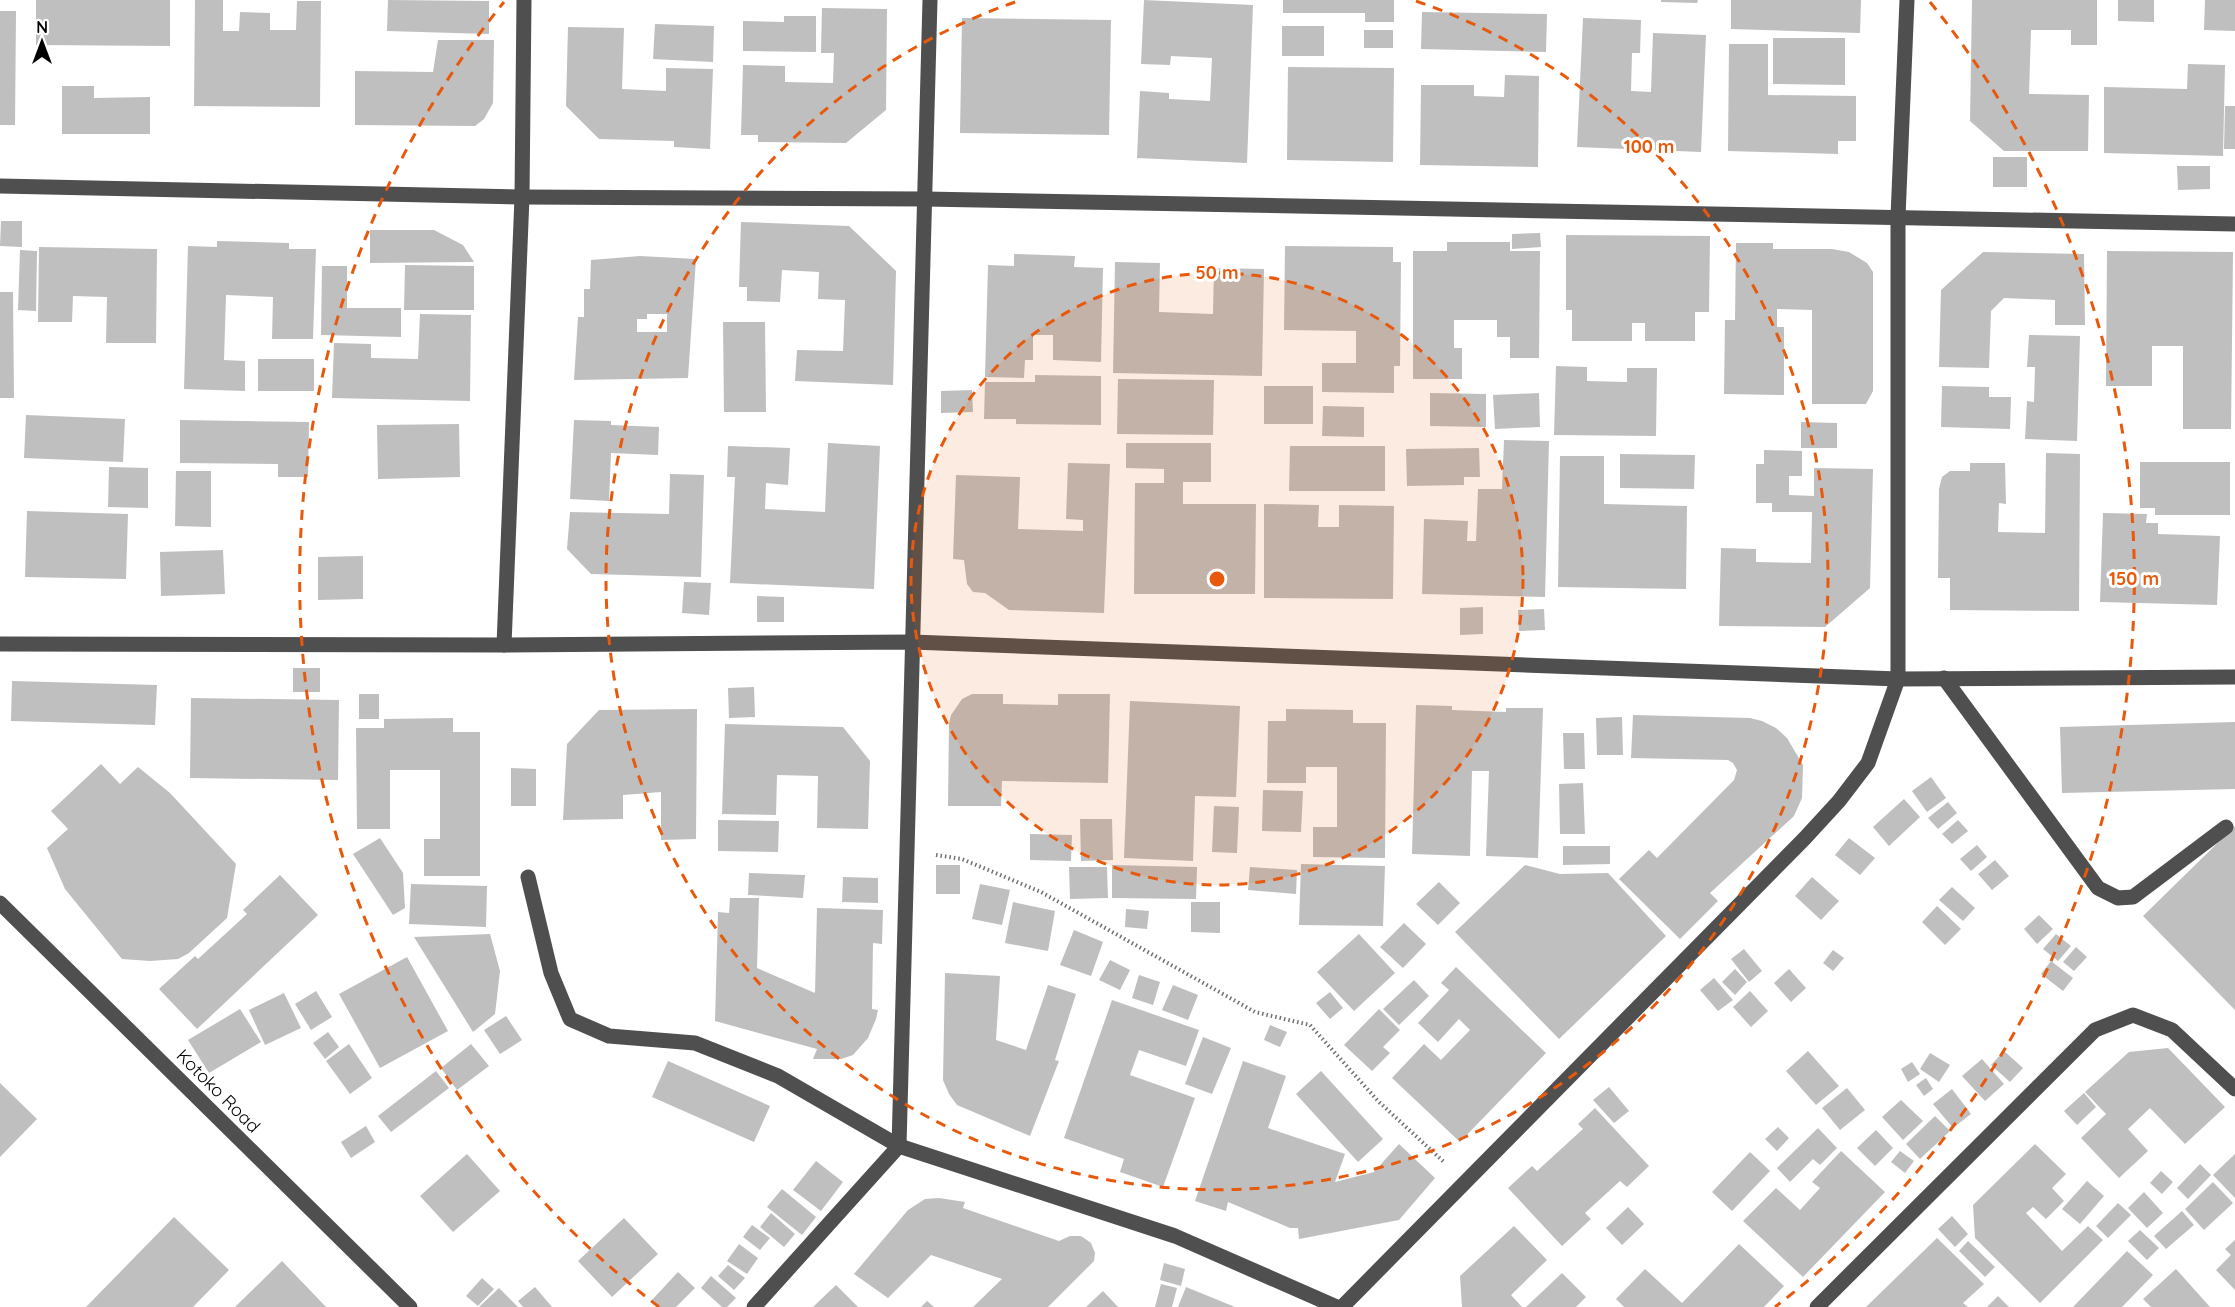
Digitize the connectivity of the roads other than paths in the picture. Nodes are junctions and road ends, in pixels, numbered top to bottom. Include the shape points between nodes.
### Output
1 (524, 0) edge
2 (930, 0) edge
3 (1907, 0) edge
4 (0, 186) edge
5 (522, 197) junction
6 (925, 200) junction
7 (1898, 217) junction
8 (2235, 224) edge
9 (912, 642) junction
10 (0, 644) edge
11 (504, 645) junction
12 (2235, 677) edge
13 (1944, 678) junction
14 (1898, 679) junction
15 (2226, 827) dead end
16 (528, 878) dead end
17 (0, 903) edge
18 (2235, 1089) edge
19 (899, 1146) junction
20 (410, 1307) edge
21 (754, 1307) edge
22 (1337, 1307) edge
23 (1342, 1307) edge
24 (1817, 1307) edge

1 - 5 street
2 - 6 street
3 - 7 street
4 - 5 street
5 - 6 street
5 - 11 street
6 - 7 street
6 - 9 street
7 - 8 street
7 - 14 street
9 - 11 street
9 - 14 street
9 - 19 street
10 - 11 street
12 - 13 street
13 - 14 street
13 - 15 street via 2098,888 2118,898 2133,897
14 - 23 street via 1868,763 1839,801
16 - 19 street via 551,974 570,1019 609,1036 695,1043 778,1076
17 - 20 street, Kotoko Road
18 - 24 street via 2172,1030 2133,1015 2095,1030
19 - 21 street
19 - 22 street via 1175,1236

